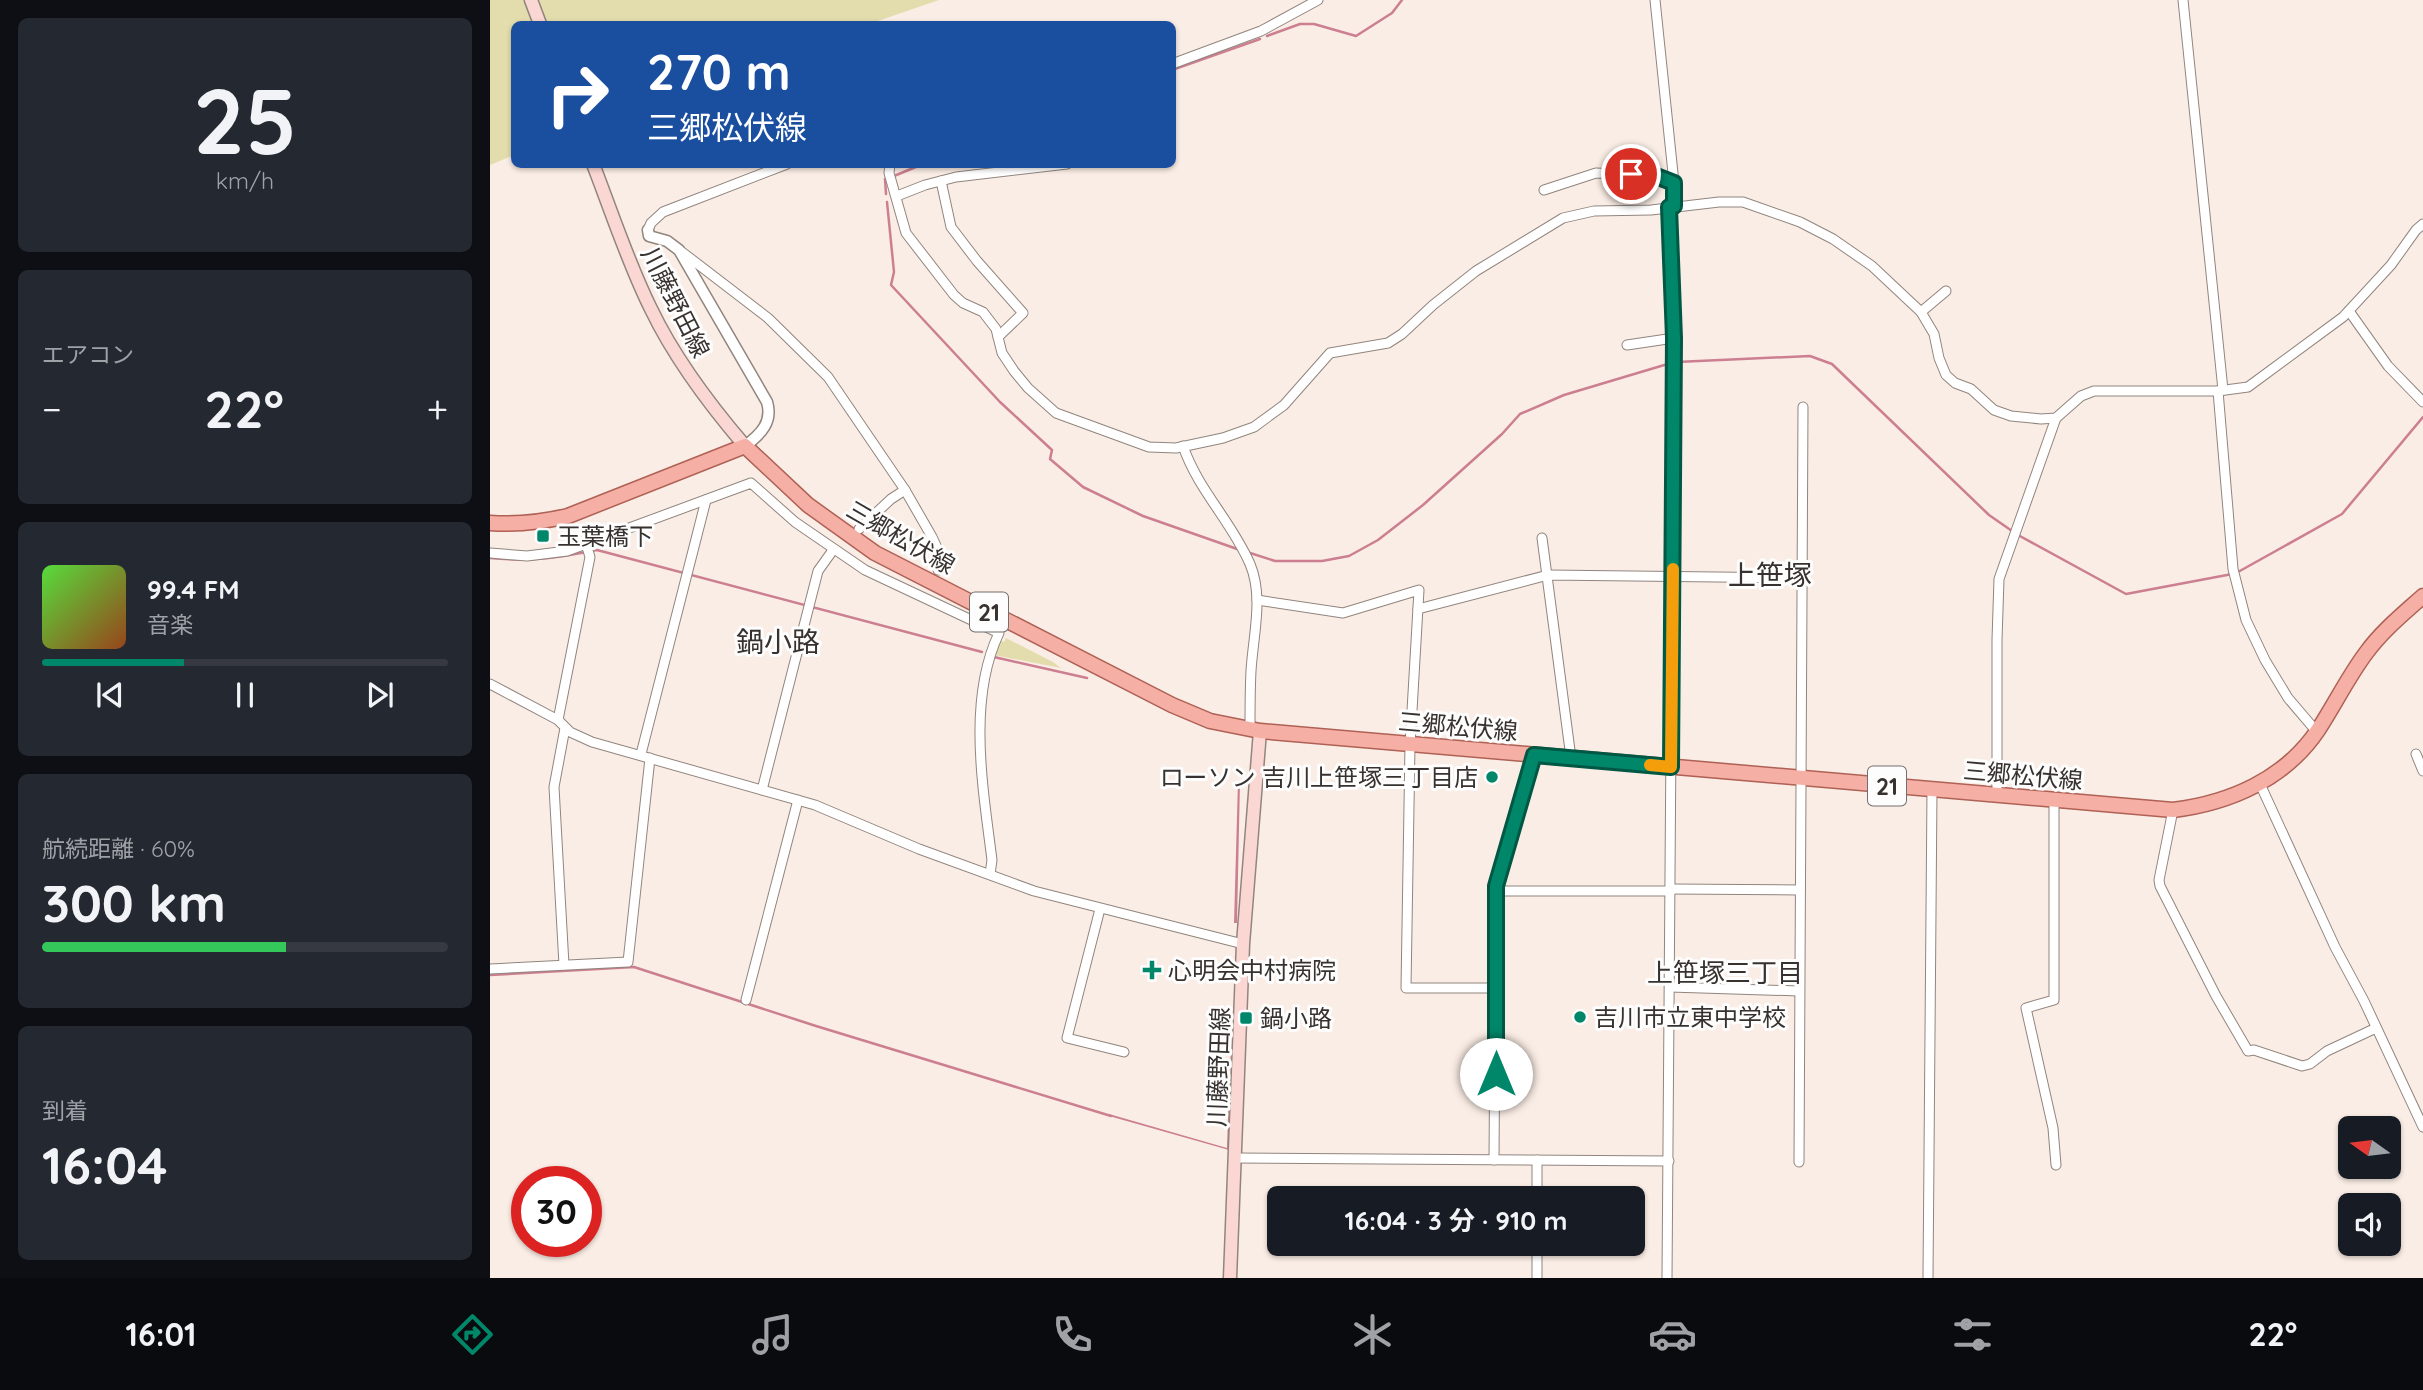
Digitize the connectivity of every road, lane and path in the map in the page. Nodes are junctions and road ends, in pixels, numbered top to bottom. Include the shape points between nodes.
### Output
1 (531, 0) edge
2 (1318, 0) edge
3 (1655, 0) edge
4 (2183, 0) edge
5 (539, 21) edge
6 (1176, 63) edge
7 (595, 168) edge
8 (777, 168) edge
9 (890, 168) edge
10 (1033, 168) edge
11 (941, 181) junction
12 (1674, 183) junction
13 (1544, 190) dead end
14 (897, 196) junction
15 (1671, 206) junction
16 (2423, 224) edge
17 (648, 230) joint
18 (679, 250) junction
19 (1943, 293) dead end
20 (2349, 311) junction
21 (1921, 312) junction
22 (998, 337) junction
23 (1674, 338) junction
24 (1627, 345) dead end
25 (2220, 390) junction
26 (2423, 402) edge
27 (1803, 407) dead end
28 (2056, 418) junction
29 (746, 446) junction
30 (1184, 446) junction
31 (905, 490) junction
32 (706, 500) junction
33 (490, 523) edge
34 (859, 529) dead end
35 (1542, 538) dead end
36 (586, 544) junction
37 (838, 549) junction
38 (490, 553) edge
39 (938, 570) dead end
40 (1548, 575) junction
41 (1673, 575) junction
42 (1801, 578) junction
43 (2423, 596) edge
44 (1257, 600) junction
45 (1418, 609) junction
46 (490, 684) edge
47 (558, 720) junction
48 (565, 728) junction
49 (1255, 731) junction
50 (2317, 732) junction
51 (1410, 745) junction
52 (2416, 754) dead end
53 (1534, 755) junction
54 (646, 756) junction
55 (1571, 758) junction
56 (1671, 767) junction
57 (2423, 771) edge
58 (1802, 778) junction
59 (2260, 784) junction
60 (762, 790) junction
61 (1932, 790) junction
62 (1997, 796) junction
63 (798, 800) junction
64 (2054, 801) junction
65 (2173, 810) junction
66 (990, 874) junction
67 (1671, 890) junction
68 (1800, 890) junction
69 (1496, 891) junction
70 (1100, 909) junction
71 (1243, 944) junction
72 (564, 965) junction
73 (490, 969) edge
74 (1670, 987) junction
75 (1496, 988) junction
76 (1799, 991) junction
77 (746, 1000) dead end
78 (2376, 1028) junction
79 (1124, 1052) dead end
80 (2423, 1127) edge
81 (1236, 1158) junction
82 (1494, 1160) junction
83 (1538, 1160) junction
84 (1669, 1161) junction
85 (1799, 1162) dead end
86 (2056, 1166) dead end
87 (1537, 1186) edge
88 (1537, 1256) edge
89 (1230, 1278) edge
90 (1537, 1278) edge
91 (1667, 1278) edge
92 (1928, 1278) edge

1 - 5 main road
2 - 6 street via 1261,31
3 - 12 street
4 - 25 street via 2221,360
7 - 29 main road, 川藤野田線 via 631,265 668,341
8 - 17 street via 663,212
9 - 14 street
10 - 11 street
11 - 14 street
11 - 22 street via 951,227 1023,313
12 - 13 street via 1656,176 1596,173
12 - 15 street
14 - 22 street via 909,237 954,295 983,312
15 - 21 street via 1743,202 1800,222 1872,266
15 - 23 street
15 - 30 street via 1594,211 1551,223 1476,271 1388,343 1331,353 1284,405 1254,427
16 - 20 street
17 - 18 street via 649,236
18 - 29 street via 768,402 765,426
18 - 31 street via 768,318 819,367
19 - 21 street
20 - 25 street via 2254,383
20 - 26 street via 2388,366
21 - 28 street via 1934,334 1942,368 1955,383 1971,389 2003,414
22 - 30 street via 1014,371 1056,413 1149,447
23 - 24 street
23 - 41 street
25 - 28 street via 2088,392
25 - 50 street via 2233,569 2246,620 2288,698
27 - 42 street
28 - 62 street via 1999,579
29 - 33 main road via 568,516 510,525
29 - 49 main road, 三郷松伏線 / 21 via 808,505 875,553 1196,716
30 - 44 street via 1198,480 1250,565
31 - 34 street
31 - 39 street via 938,550
32 - 36 street
32 - 37 street via 751,483 795,522
32 - 54 street
35 - 40 street
36 - 38 street via 527,556
36 - 47 street via 590,557
37 - 60 street via 818,571
37 - 66 street via 865,570 999,633 987,662 979,737
40 - 41 street
40 - 45 street
40 - 55 street
41 - 42 street
41 - 56 street
42 - 58 street
43 - 50 main road, 三郷松伏線 / 21 via 2367,652
44 - 45 street via 1343,613 1419,590
44 - 49 street via 1251,673
45 - 51 street
46 - 47 street
47 - 48 street
48 - 54 street via 593,742
48 - 72 street via 554,787
49 - 51 main road, 三郷松伏線 / 21
49 - 71 main road, 川藤野田線
50 - 59 main road, 三郷松伏線 / 21 via 2297,755
51 - 53 main road, 三郷松伏線 / 21
51 - 75 street via 1406,988
52 - 57 street
53 - 55 main road, 三郷松伏線 / 21
53 - 69 street
54 - 60 street
54 - 72 street via 628,962
55 - 56 main road, 三郷松伏線 / 21
56 - 58 main road, 三郷松伏線 / 21
56 - 67 street
58 - 61 main road, 三郷松伏線 / 21
58 - 68 street
59 - 65 main road, 三郷松伏線 / 21 via 2223,800
59 - 78 street
60 - 63 street
61 - 62 main road, 三郷松伏線 / 21
61 - 92 street
62 - 64 main road, 三郷松伏線 / 21
63 - 66 street
63 - 77 street
64 - 65 main road, 三郷松伏線 / 21
64 - 86 street via 2054,1000 2026,1008 2053,1128
65 - 78 street via 2160,886 2248,1051 2302,1066
66 - 70 street
67 - 68 street
67 - 69 street
67 - 74 street
68 - 76 street
69 - 75 street
70 - 71 street
70 - 79 street via 1067,1038
71 - 81 main road, 川藤野田線
72 - 73 street
74 - 76 street
74 - 84 street
75 - 82 street
76 - 85 street
78 - 80 street
81 - 82 street
81 - 89 main road, 川藤野田線
82 - 83 street
83 - 84 street
83 - 87 street
84 - 91 street
88 - 90 street

